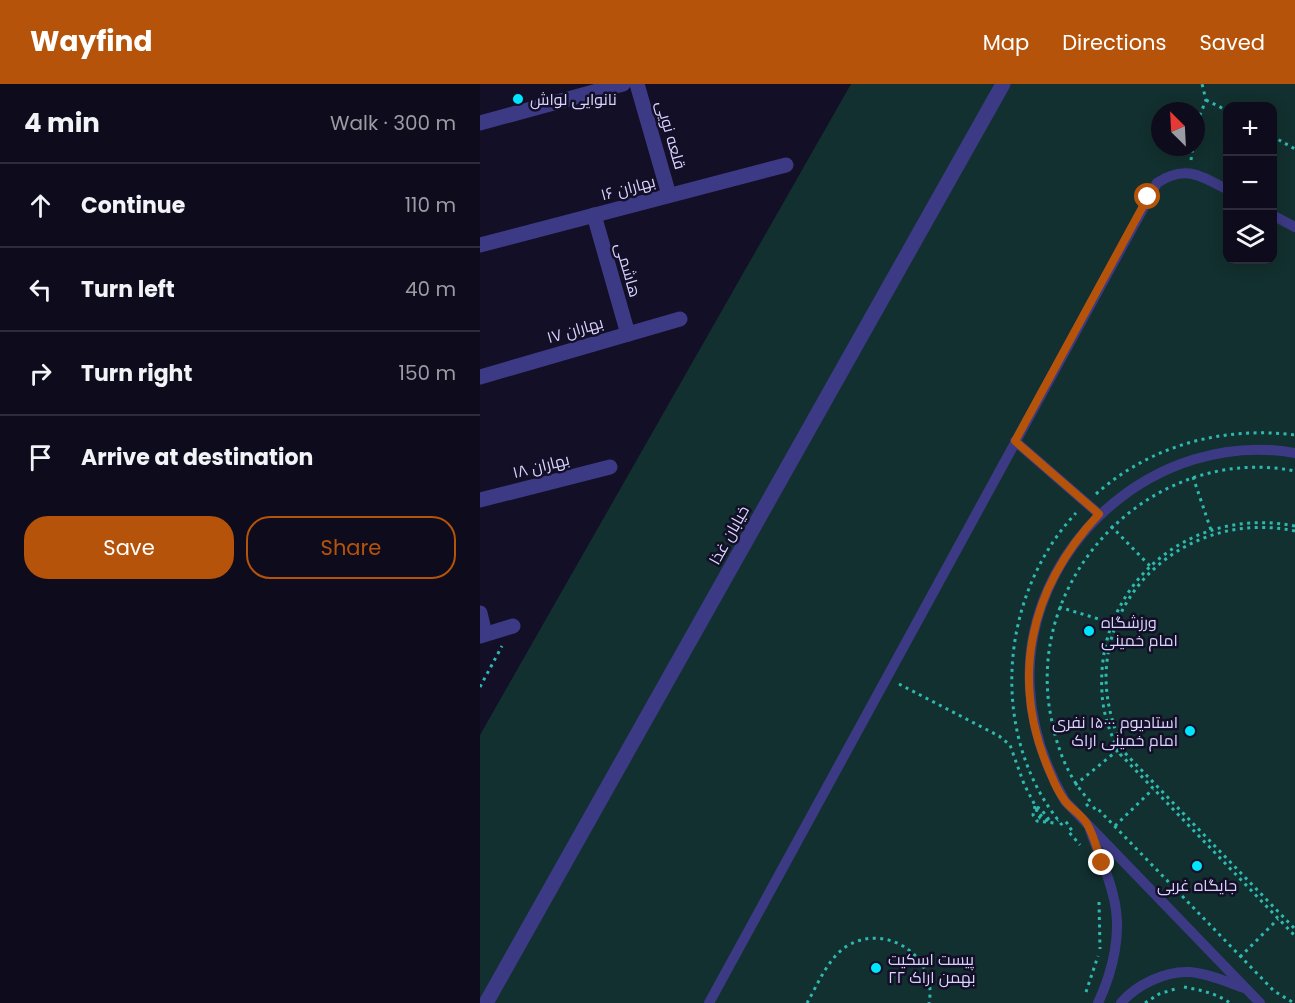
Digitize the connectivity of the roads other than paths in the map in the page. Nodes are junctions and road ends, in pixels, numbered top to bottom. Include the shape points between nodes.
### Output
1 (623, 84) edge
2 (637, 84) edge
3 (1003, 84) edge
4 (480, 123) edge
5 (786, 165) dead end
6 (1223, 188) edge
7 (669, 195) junction
8 (594, 215) junction
9 (1277, 218) edge
10 (1295, 227) edge
11 (480, 245) edge
12 (680, 319) dead end
13 (628, 334) junction
14 (480, 376) edge
15 (1015, 441) junction
16 (1295, 453) edge
17 (610, 467) dead end
18 (480, 500) edge
19 (1099, 514) junction
20 (480, 613) edge
21 (513, 626) road end
22 (482, 635) edge
23 (1088, 824) junction
24 (1246, 988) junction
25 (486, 1003) edge
26 (709, 1003) edge
27 (1098, 1003) edge
28 (1121, 1003) edge
29 (1260, 1003) edge

1 - 4 street
2 - 7 street, قلعه نویی
3 - 25 street, خیابان غذا
5 - 7 street, بهاران ۱۶
6 - 15 lane via 1190,172 1170,174 1157,183
7 - 8 street, بهاران ۱۶
8 - 11 street, بهاران ۱۶
8 - 13 street, هاشمی
9 - 10 lane
12 - 13 street, بهاران ۱۷
13 - 14 street, بهاران ۱۷
15 - 19 lane
15 - 26 lane
16 - 19 lane via 1239,451 1188,461 1141,482
17 - 18 street, بهاران ۱۸
19 - 23 lane via 1056,571 1032,639 1030,663 1031,711 1040,746 1065,801
20 - 22 street
21 - 22 street
23 - 24 lane
23 - 27 lane via 1114,897 1117,920 1114,959
24 - 28 lane via 1188,972 1149,981
24 - 29 lane

